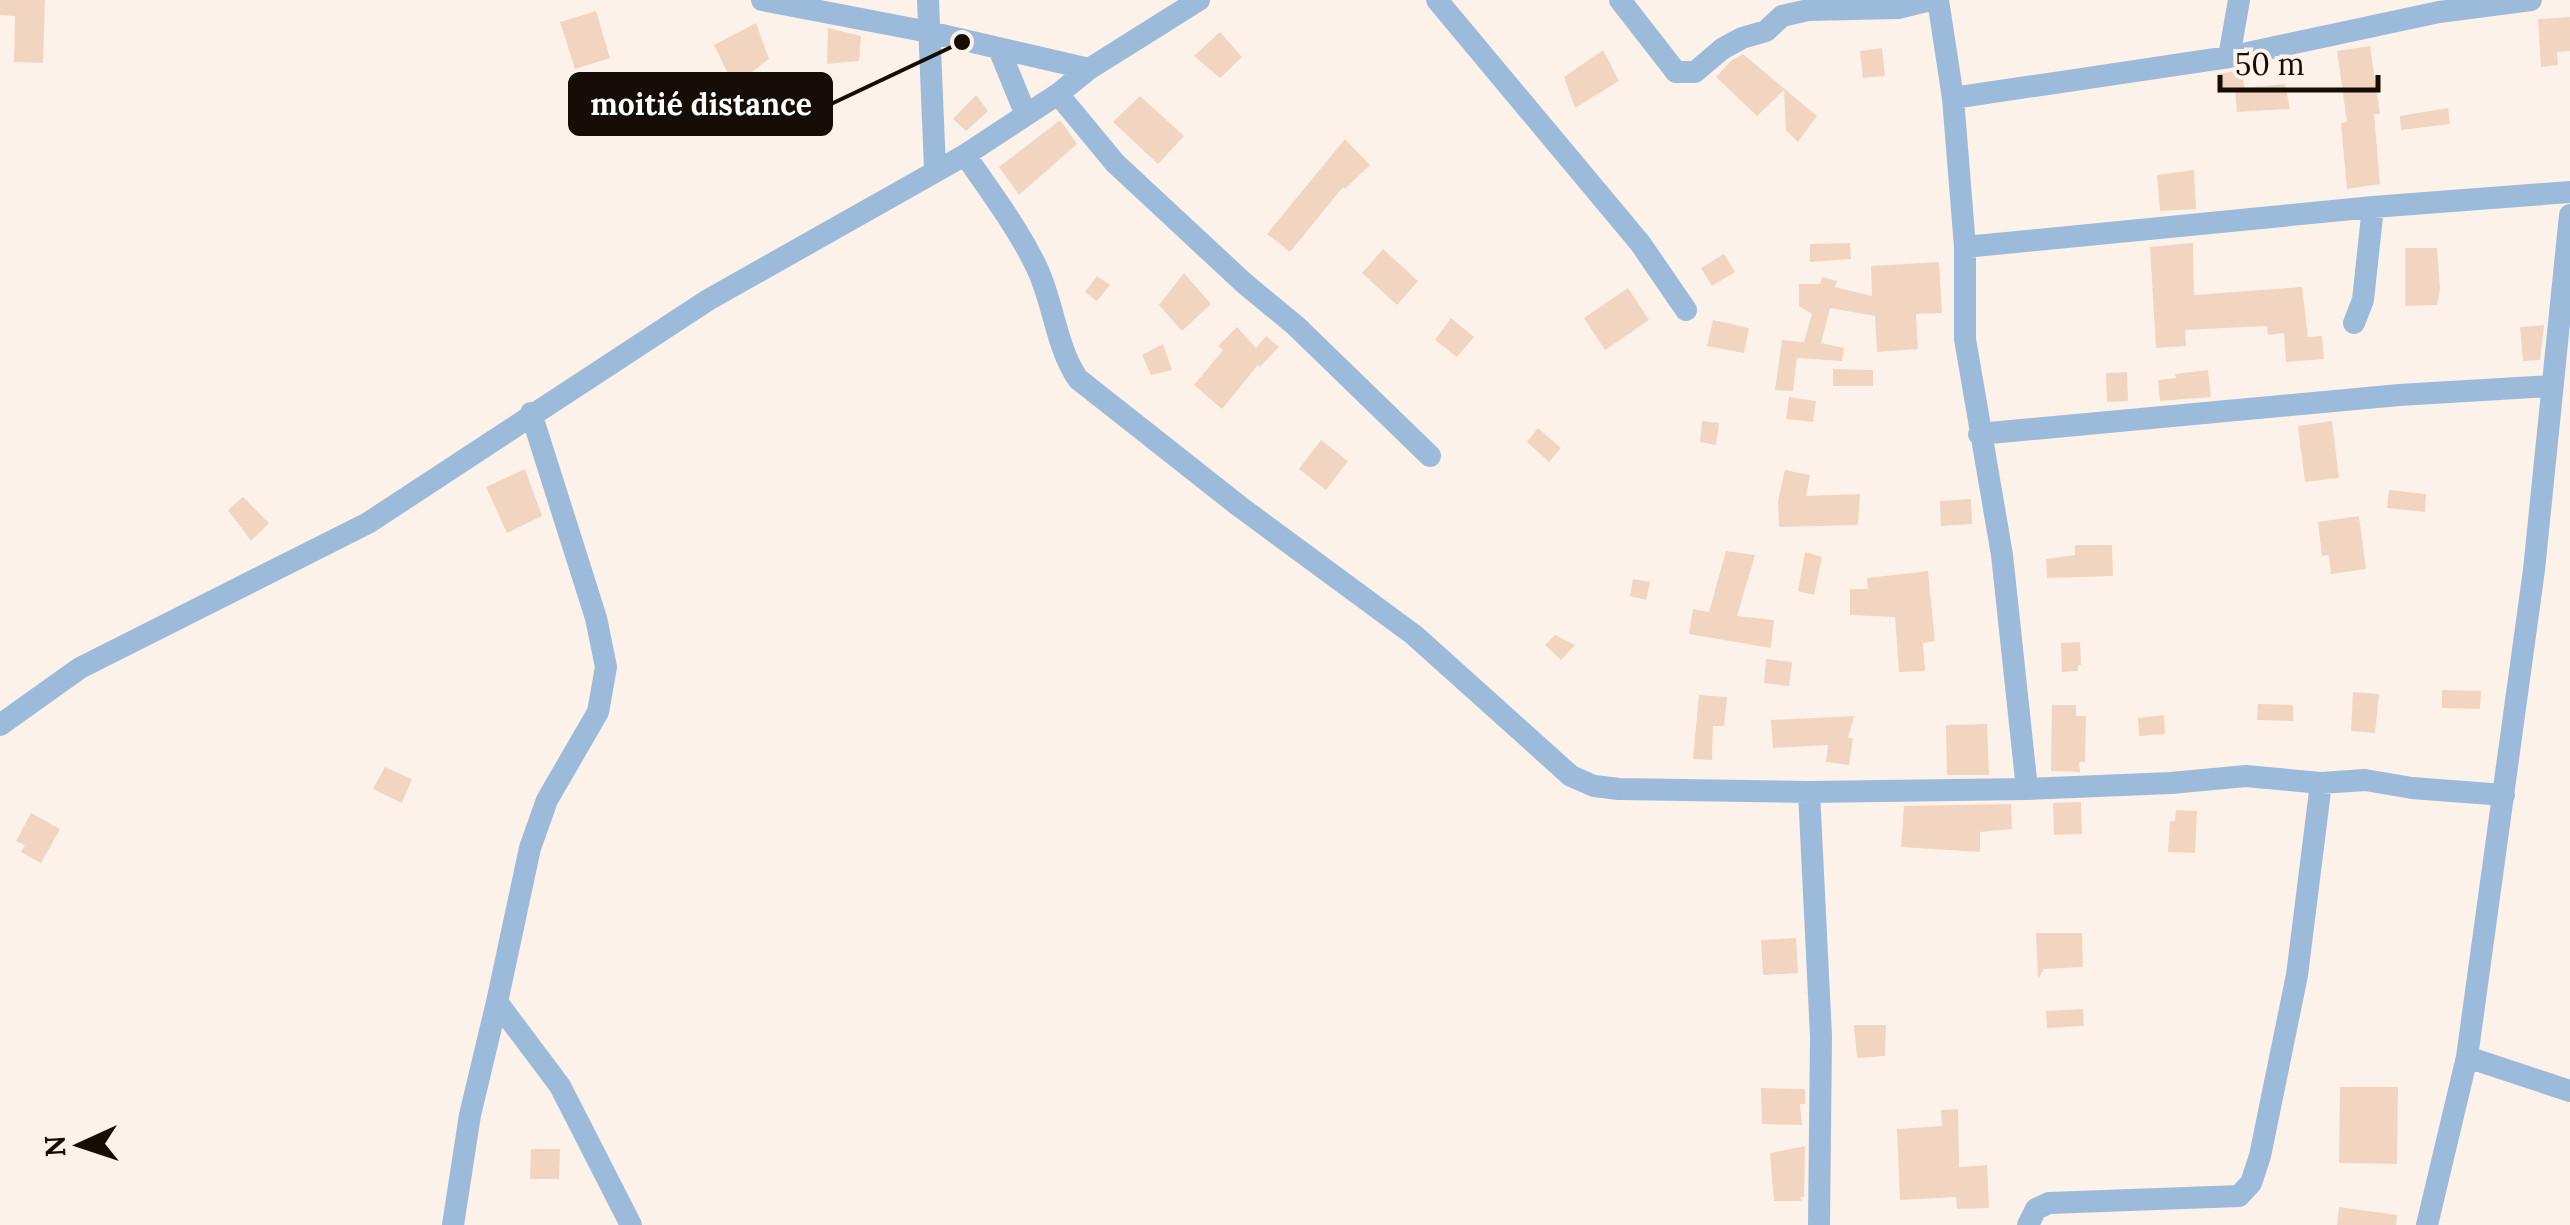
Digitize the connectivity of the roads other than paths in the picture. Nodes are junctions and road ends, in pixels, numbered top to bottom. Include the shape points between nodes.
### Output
1 (762, 0) edge
2 (928, 0) edge
3 (1198, 0) edge
4 (1437, 0) edge
5 (1620, 0) edge
6 (1934, 0) edge
7 (2238, 0) edge
8 (2531, 0) edge
9 (2440, 6) edge
10 (928, 32) junction
11 (1000, 49) junction
12 (2229, 57) junction
13 (1089, 69) junction
14 (1058, 94) junction
15 (1953, 98) junction
16 (1026, 114) junction
17 (965, 154) junction
18 (935, 169) junction
19 (2570, 192) edge
20 (2374, 207) junction
21 (2570, 214) edge
22 (1965, 247) junction
23 (1686, 310) dead end
24 (2354, 323) dead end
25 (2551, 386) junction
26 (531, 414) junction
27 (1979, 434) junction
28 (1430, 456) dead end
29 (3, 719) edge
30 (2321, 783) junction
31 (2027, 789) junction
32 (1810, 792) junction
33 (2504, 795) junction
34 (496, 1002) junction
35 (2467, 1057) junction
36 (2570, 1090) edge
37 (453, 1225) edge
38 (631, 1225) edge
39 (1820, 1225) edge
40 (2028, 1225) edge
41 (2427, 1225) edge

1 - 10 street
2 - 10 street
3 - 13 street
4 - 23 street via 1640,243
5 - 6 street via 1684,74 1782,16
6 - 15 street
7 - 12 street
8 - 9 street
9 - 12 street
10 - 11 street
10 - 18 street
11 - 13 street
11 - 16 street
12 - 15 street
13 - 14 street
14 - 16 street
14 - 28 street via 1116,164
15 - 22 street
16 - 17 street
17 - 18 street
17 - 32 street via 1038,270 1078,379 1414,635 1571,776 1619,789
18 - 26 street via 708,300
19 - 20 street
20 - 22 street
20 - 24 street
21 - 25 street
22 - 27 street via 1964,339
25 - 27 street
25 - 33 street
26 - 29 street via 368,524 80,668
26 - 34 street via 606,668 598,712 547,800 530,848
27 - 31 street via 2002,555
30 - 31 street via 2246,776
30 - 33 street via 2365,780
30 - 40 street via 2297,976 2250,1183 2239,1196 2049,1203 2036,1209
31 - 32 street
32 - 39 street via 1822,1036
33 - 35 street
34 - 37 street
34 - 38 street via 560,1086
35 - 36 street
35 - 41 street

